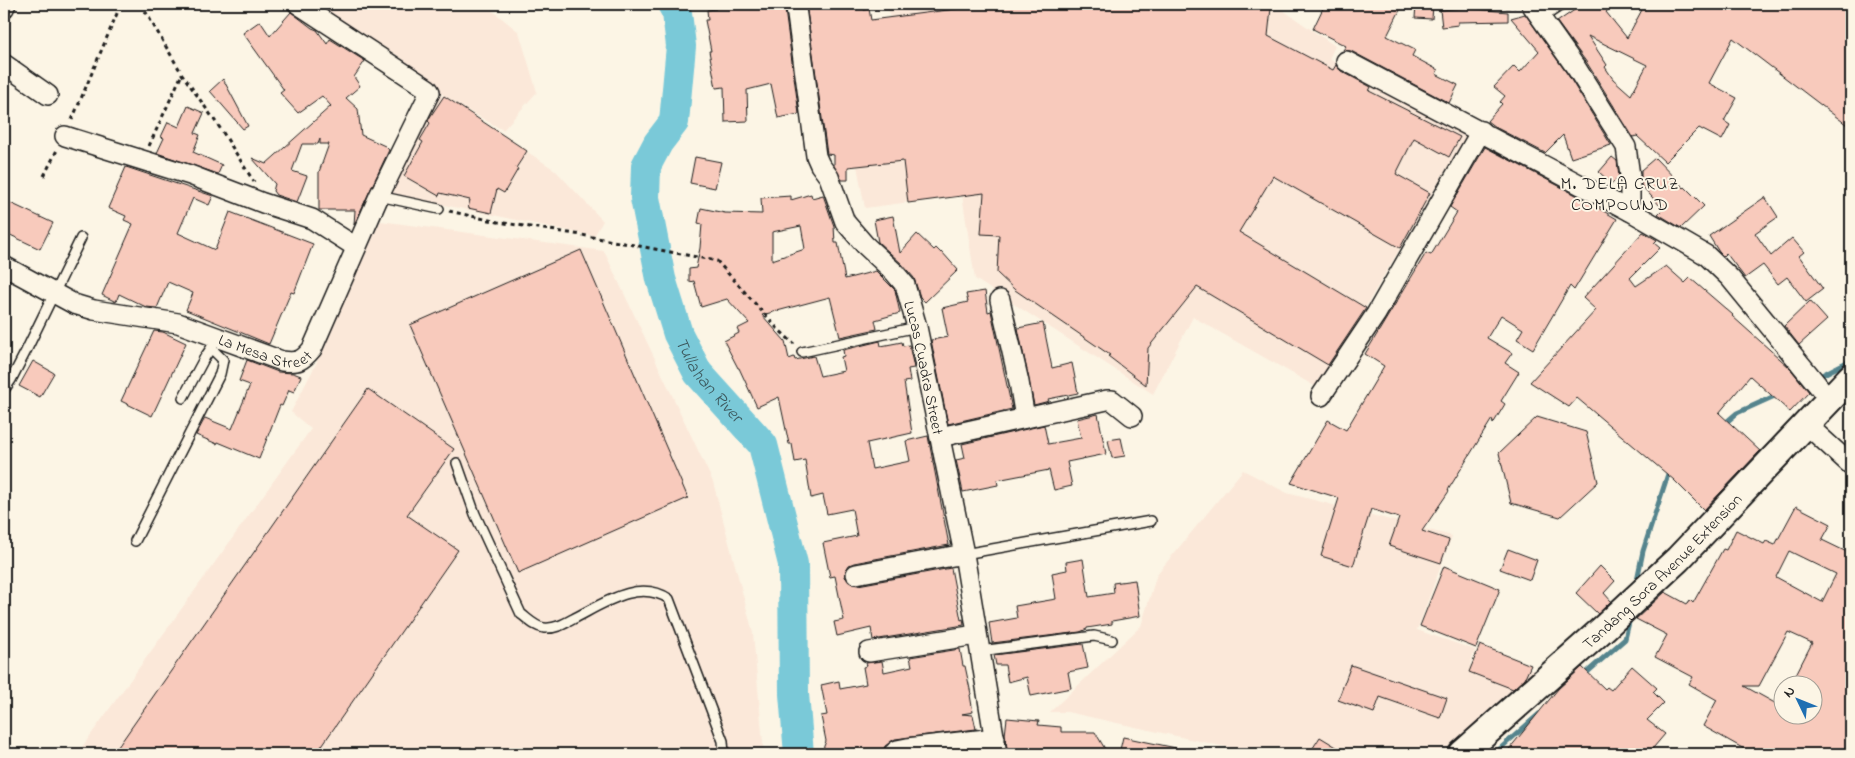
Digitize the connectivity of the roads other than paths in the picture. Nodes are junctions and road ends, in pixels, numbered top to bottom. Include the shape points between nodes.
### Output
1 (6, 4) edge
2 (298, 4) edge
3 (1563, 4) edge
4 (4, 8) edge
5 (796, 8) dead end
6 (1535, 9) edge
7 (1346, 61) dead end
8 (4, 64) edge
9 (48, 95) dead end
10 (1481, 131) junction
11 (65, 136) road end
12 (379, 196) junction
13 (440, 209) road end
14 (1630, 211) junction
15 (81, 238) dead end
16 (356, 247) junction
17 (4, 266) edge
18 (54, 293) junction
19 (1000, 300) dead end
20 (917, 327) junction
21 (215, 342) junction
22 (802, 352) road end
23 (1851, 376) edge
24 (4, 390) edge
25 (1321, 396) dead end
26 (183, 398) dead end
27 (1829, 399) junction
28 (1132, 416) dead end
29 (1025, 418) junction
30 (1806, 424) junction
31 (940, 437) junction
32 (457, 463) dead end
33 (1851, 465) edge
34 (1151, 520) dead end
35 (135, 541) dead end
36 (964, 554) junction
37 (856, 574) dead end
38 (1112, 640) dead end
39 (978, 643) junction
40 (869, 652) dead end
41 (996, 746) edge
42 (724, 754) edge
43 (893, 754) edge
44 (1462, 754) edge

1 - 4 street
2 - 12 street, La Mesa Street via 430,92
3 - 6 lane
5 - 20 street, Lucas Cuadra Street via 816,156 829,176 846,222 905,285
6 - 14 street via 1626,147
7 - 10 street
8 - 9 street
10 - 14 street
10 - 25 street via 1376,314
11 - 16 street via 190,175 312,220
12 - 13 lane
12 - 16 street, La Mesa Street
14 - 27 street via 1692,246 1719,266
15 - 18 lane
16 - 21 street, La Mesa Street via 312,349 305,358 295,362 282,361
17 - 18 street, La Mesa Street
18 - 21 street, La Mesa Street via 94,310 178,323
18 - 24 lane
19 - 29 street
20 - 22 lane
20 - 31 street, Lucas Cuadra Street
21 - 26 lane
21 - 35 lane via 222,360 220,374
23 - 27 main road, Tandang Sora Avenue Extension
27 - 30 main road, Tandang Sora Avenue Extension
28 - 29 street via 1112,400 1107,400
29 - 31 street
30 - 33 street
30 - 44 main road, Tandang Sora Avenue Extension via 1678,559
31 - 36 street, Lucas Cuadra Street
32 - 42 lane via 475,514 521,614 535,625 544,628 559,626 624,594 648,590 669,599 724,741
34 - 36 lane
36 - 37 street
36 - 39 street, Lucas Cuadra Street
38 - 39 lane via 1094,636
39 - 40 street
39 - 41 street, Lucas Cuadra Street
41 - 43 street via 907,748

